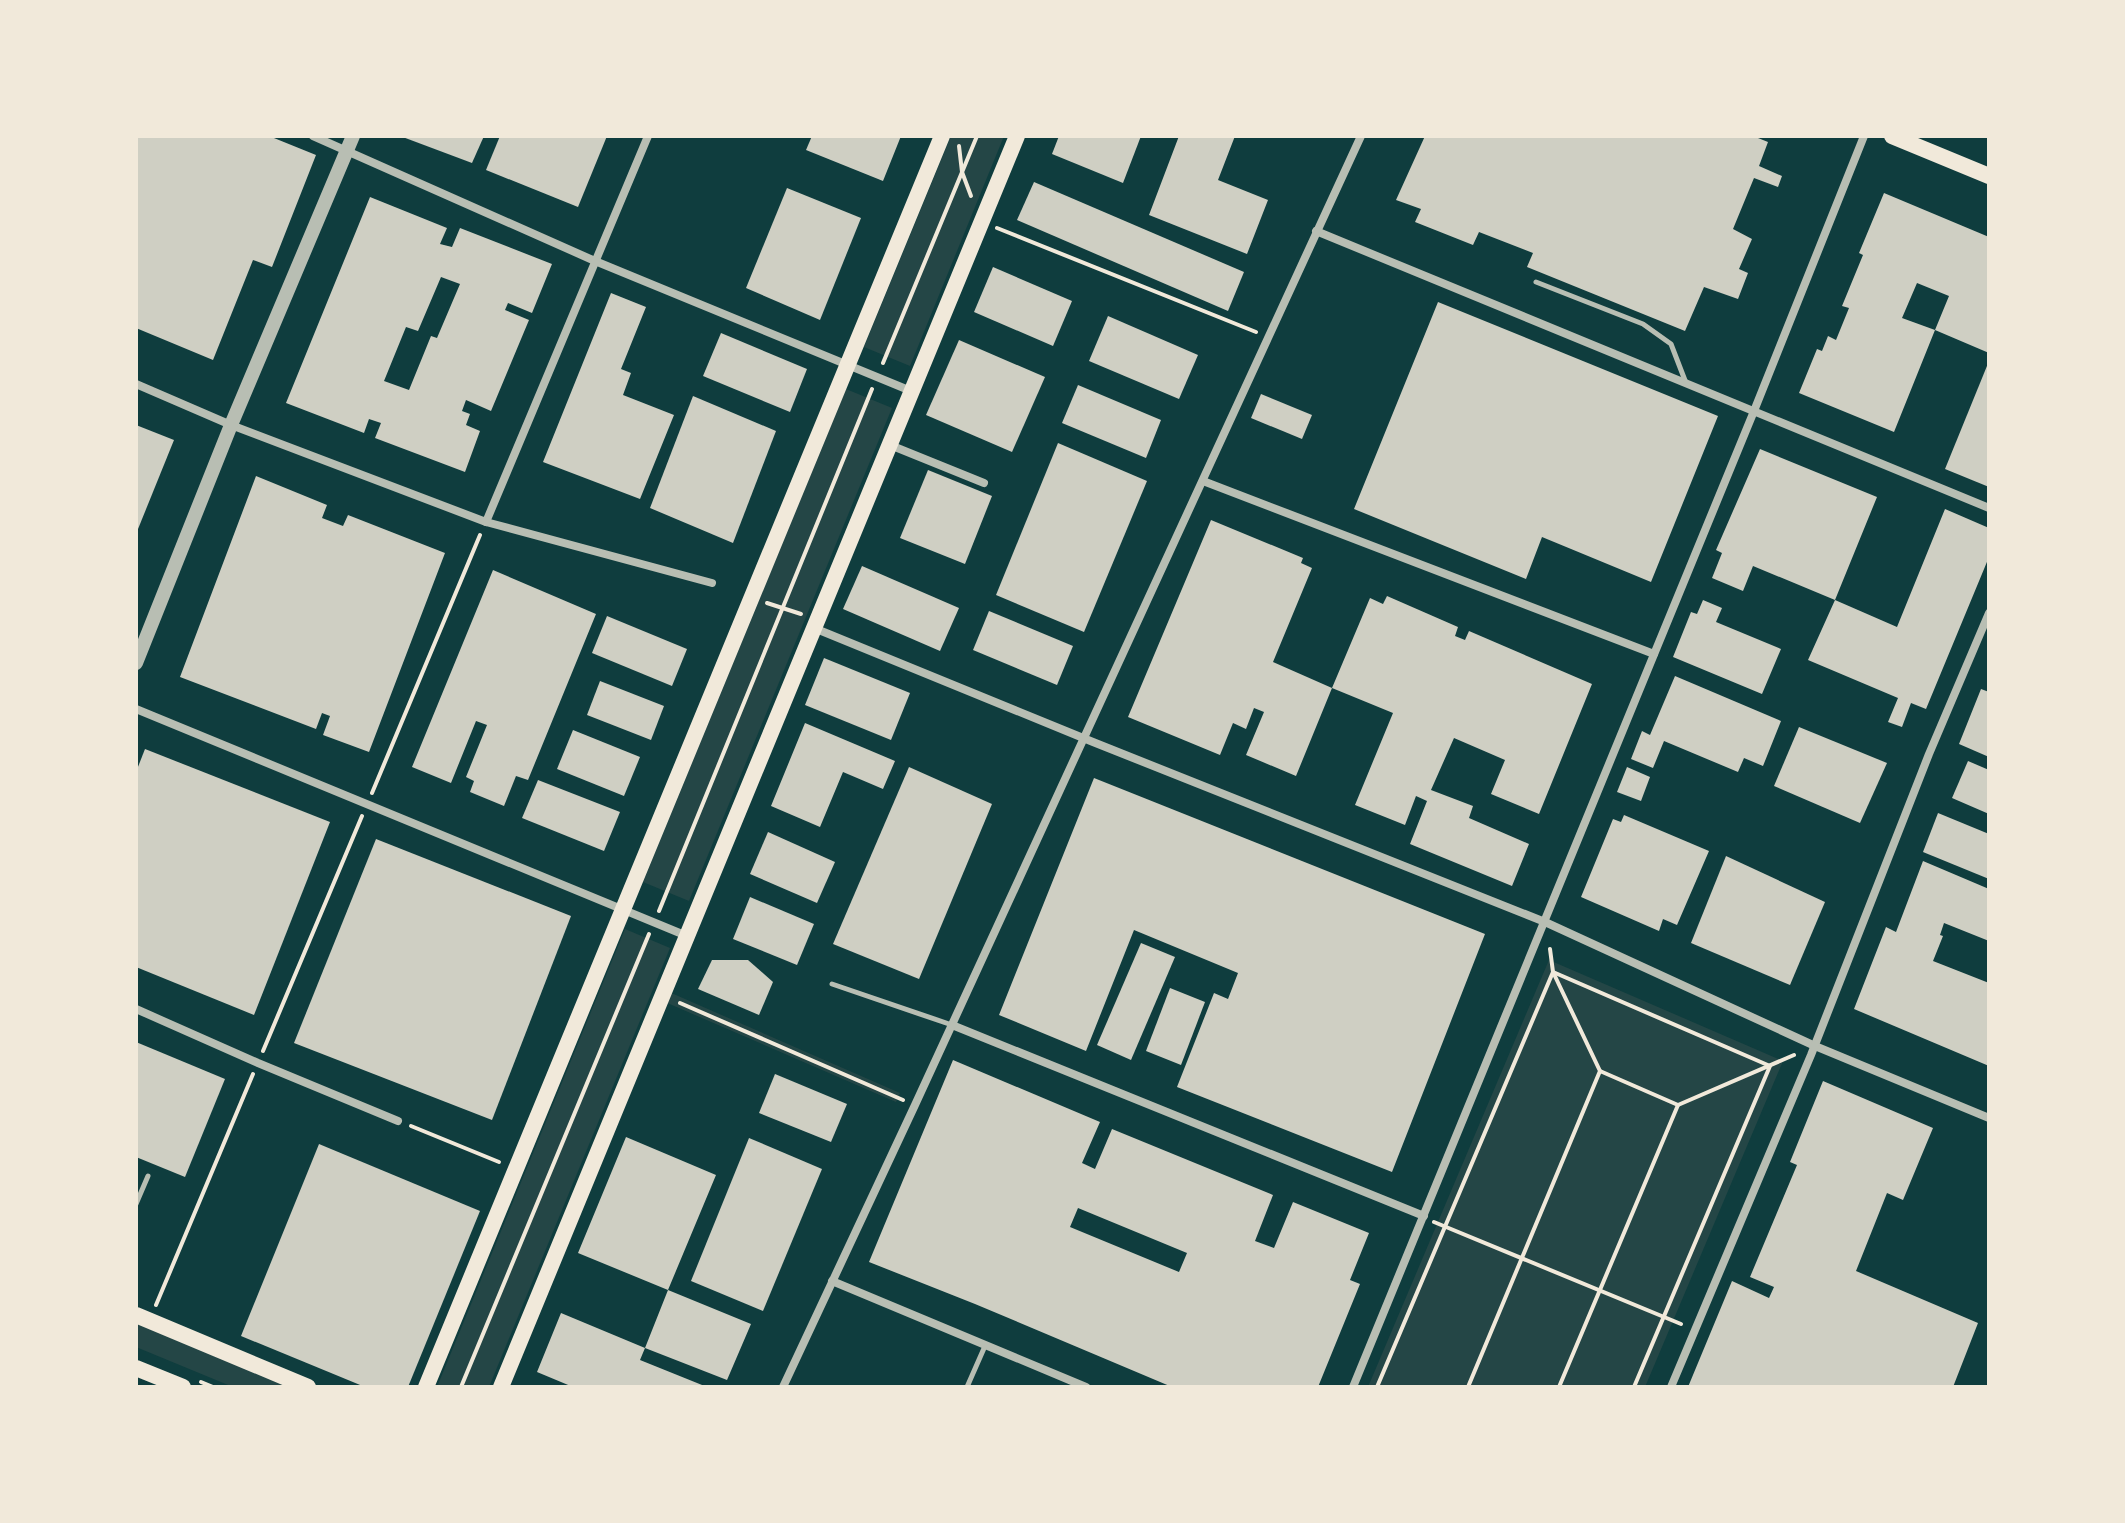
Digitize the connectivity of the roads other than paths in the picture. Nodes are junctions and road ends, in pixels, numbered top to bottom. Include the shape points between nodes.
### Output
1 (313, 136) edge
2 (353, 136) edge
3 (648, 136) edge
4 (942, 136) edge
5 (1017, 136) edge
6 (1361, 136) edge
7 (1864, 136) edge
8 (1892, 136) edge
9 (347, 151) junction
10 (1989, 176) edge
11 (1316, 231) junction
12 (595, 261) junction
13 (1536, 282) dead end
14 (848, 365) junction
15 (1686, 383) junction
16 (136, 384) edge
17 (911, 391) junction
18 (1754, 411) junction
19 (231, 425) junction
20 (890, 444) junction
21 (1203, 481) junction
22 (984, 483) dead end
23 (1989, 508) edge
24 (486, 522) junction
25 (712, 583) dead end
26 (1989, 613) edge
27 (814, 628) junction
28 (1654, 654) junction
29 (136, 663) edge
30 (136, 709) edge
31 (1084, 738) junction
32 (623, 909) junction
33 (1545, 922) junction
34 (687, 936) junction
35 (832, 984) dead end
36 (136, 1009) edge
37 (952, 1025) junction
38 (1815, 1046) junction
39 (1989, 1118) edge
40 (398, 1121) road end
41 (148, 1176) dead end
42 (136, 1204) edge
43 (1424, 1216) junction
44 (832, 1281) junction
45 (143, 1318) edge
46 (986, 1345) junction
47 (136, 1368) edge
48 (183, 1387) edge
49 (308, 1387) edge
50 (426, 1387) edge
51 (501, 1387) edge
52 (783, 1387) edge
53 (967, 1387) edge
54 (1086, 1387) edge
55 (1353, 1387) edge
56 (1671, 1387) edge

1 - 9 street
2 - 9 street
3 - 12 street
4 - 14 main road
5 - 17 main road
6 - 11 street
7 - 18 street
8 - 10 main road
9 - 12 street
9 - 19 street
11 - 15 street
11 - 21 street
12 - 14 street
12 - 24 street
13 - 15 lane via 1643,324 1671,344
14 - 17 street
14 - 32 main road
15 - 18 street
16 - 19 street
17 - 20 main road
18 - 23 street
18 - 28 street
19 - 24 street
19 - 29 street
20 - 22 street
20 - 27 main road
21 - 28 street
21 - 31 street
24 - 25 street
26 - 38 street
27 - 31 street
27 - 34 main road
28 - 33 street
30 - 32 street
31 - 33 street
31 - 37 street
32 - 34 street
32 - 50 main road
33 - 38 street
33 - 43 street
34 - 51 main road
35 - 37 lane
36 - 40 street
37 - 43 street
37 - 44 street
38 - 39 street
38 - 56 street
41 - 42 lane
43 - 55 street
44 - 46 street
44 - 52 street
45 - 49 main road
46 - 53 lane
46 - 54 street
47 - 48 main road

